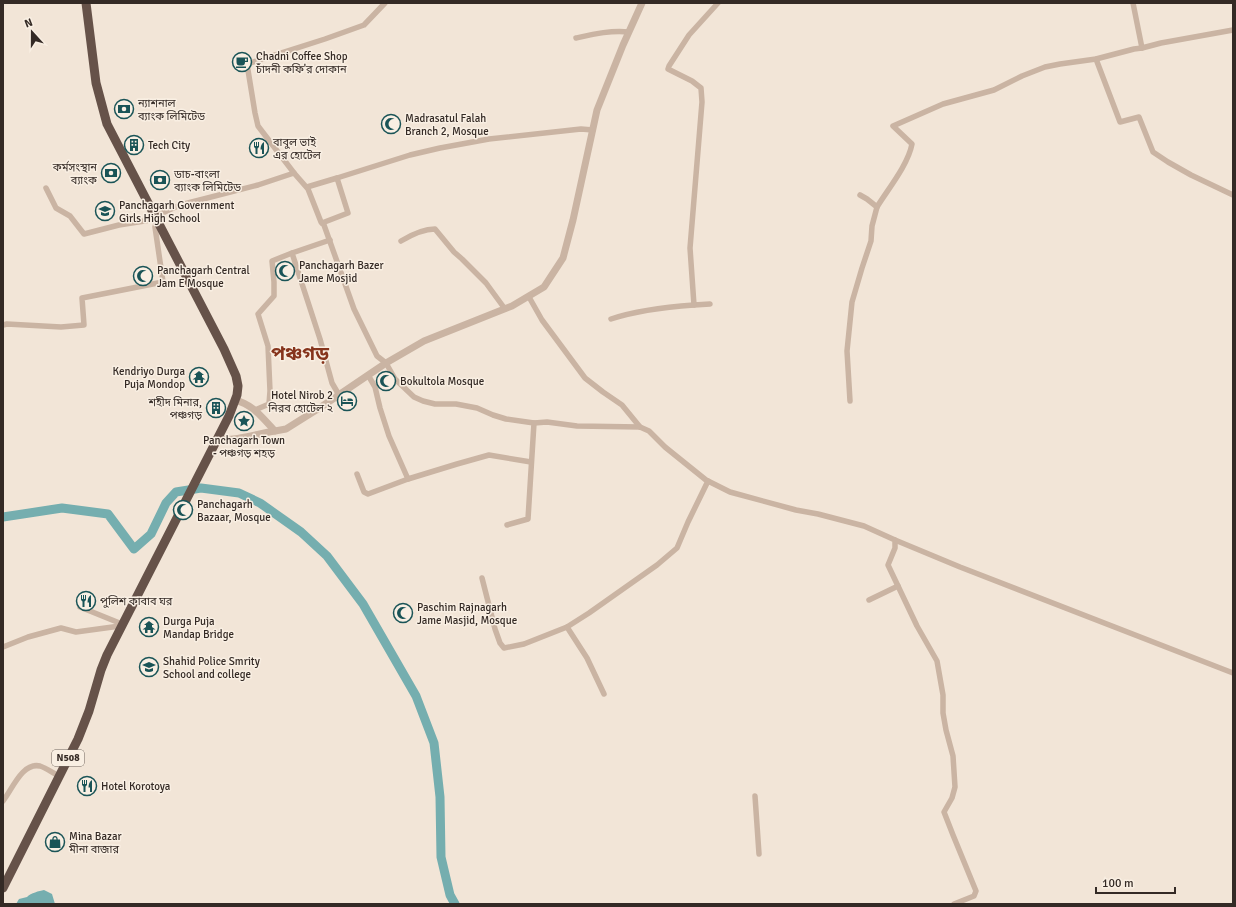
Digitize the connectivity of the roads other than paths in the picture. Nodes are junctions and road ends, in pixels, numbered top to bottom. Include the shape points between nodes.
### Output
1 (86, 3) edge
2 (385, 3) edge
3 (642, 3) edge
4 (718, 3) edge
5 (1133, 3) edge
6 (1233, 30) edge
7 (629, 32) junction
8 (576, 38) dead end
9 (1142, 48) junction
10 (1096, 59) junction
11 (592, 130) junction
12 (294, 173) junction
13 (337, 178) junction
14 (307, 187) junction
15 (46, 188) dead end
16 (860, 195) dead end
17 (1233, 196) edge
18 (877, 207) junction
19 (157, 219) junction
20 (322, 223) junction
21 (330, 240) junction
22 (401, 241) dead end
23 (292, 253) junction
24 (529, 297) junction
25 (710, 304) dead end
26 (694, 305) junction
27 (505, 309) junction
28 (611, 319) dead end
29 (3, 325) edge
30 (386, 363) junction
31 (368, 375) junction
32 (339, 395) junction
33 (235, 400) junction
34 (850, 401) dead end
35 (255, 410) junction
36 (534, 424) junction
37 (640, 428) junction
38 (275, 431) junction
39 (217, 439) junction
40 (531, 462) junction
41 (357, 474) dead end
42 (408, 479) junction
43 (708, 481) junction
44 (507, 525) dead end
45 (894, 540) junction
46 (482, 578) dead end
47 (898, 586) junction
48 (869, 600) dead end
49 (80, 607) dead end
50 (121, 625) junction
51 (567, 627) junction
52 (3, 647) edge
53 (1233, 673) edge
54 (604, 694) dead end
55 (59, 776) junction
56 (755, 796) dead end
57 (3, 801) edge
58 (759, 854) dead end
59 (3, 888) edge
60 (954, 904) edge

1 - 19 highway via 96,83 107,124
2 - 12 street via 364,25 247,64 258,126
3 - 7 street
4 - 26 street via 689,35 668,66 668,70 701,88 690,248
5 - 9 street
6 - 9 street
7 - 8 street via 616,31
7 - 11 street via 597,110
9 - 10 street
10 - 17 street via 1120,122 1139,117 1153,152
10 - 18 street via 1060,64 1035,71 994,90 943,104 893,126 912,144 910,152
11 - 13 street via 489,139 440,148 410,154
11 - 24 street via 563,258 544,287
12 - 14 street
12 - 19 street via 180,205 158,215
13 - 14 street
13 - 20 street via 348,213
14 - 20 street
15 - 19 street via 56,208 70,216 84,234
16 - 18 street
18 - 34 street via 871,241 852,302 847,351
19 - 29 street via 154,227 163,282 82,298 84,325
19 - 33 highway via 236,376 238,390
20 - 21 street
21 - 23 street
21 - 30 street via 354,309 377,356
22 - 27 street via 420,232 435,229 486,283
23 - 32 street via 332,383
23 - 35 street via 272,261 274,296 258,314 268,346 270,391 269,404
24 - 27 street
24 - 37 street via 542,320 585,378 622,405
25 - 26 street
26 - 28 street via 629,313
27 - 30 street via 424,341
30 - 31 street
30 - 36 street via 395,379 414,397 423,401 477,408 493,416
31 - 32 street
31 - 42 street via 375,388 389,436
32 - 38 street via 286,429
33 - 35 street
33 - 39 highway, N508
35 - 38 street
36 - 37 street via 547,422 577,426
36 - 40 street
37 - 43 street via 649,431
38 - 39 street via 228,440
39 - 50 highway, N508
40 - 42 street via 490,455
40 - 44 street via 528,519
41 - 42 street via 364,492 368,494
43 - 45 street via 730,492 864,526
43 - 51 street via 677,548 657,565
45 - 47 street via 895,548 888,565
45 - 53 street
46 - 51 street via 495,629 504,648 524,644
47 - 48 street
47 - 60 street via 937,661 943,713 953,756 955,787 944,812 976,890 974,896
49 - 50 street
50 - 52 street via 76,632 61,628
50 - 55 highway, N508 via 101,670 84,725
51 - 54 street via 587,658
55 - 57 street via 38,766 29,768 21,773
55 - 59 highway, N508
56 - 58 street

